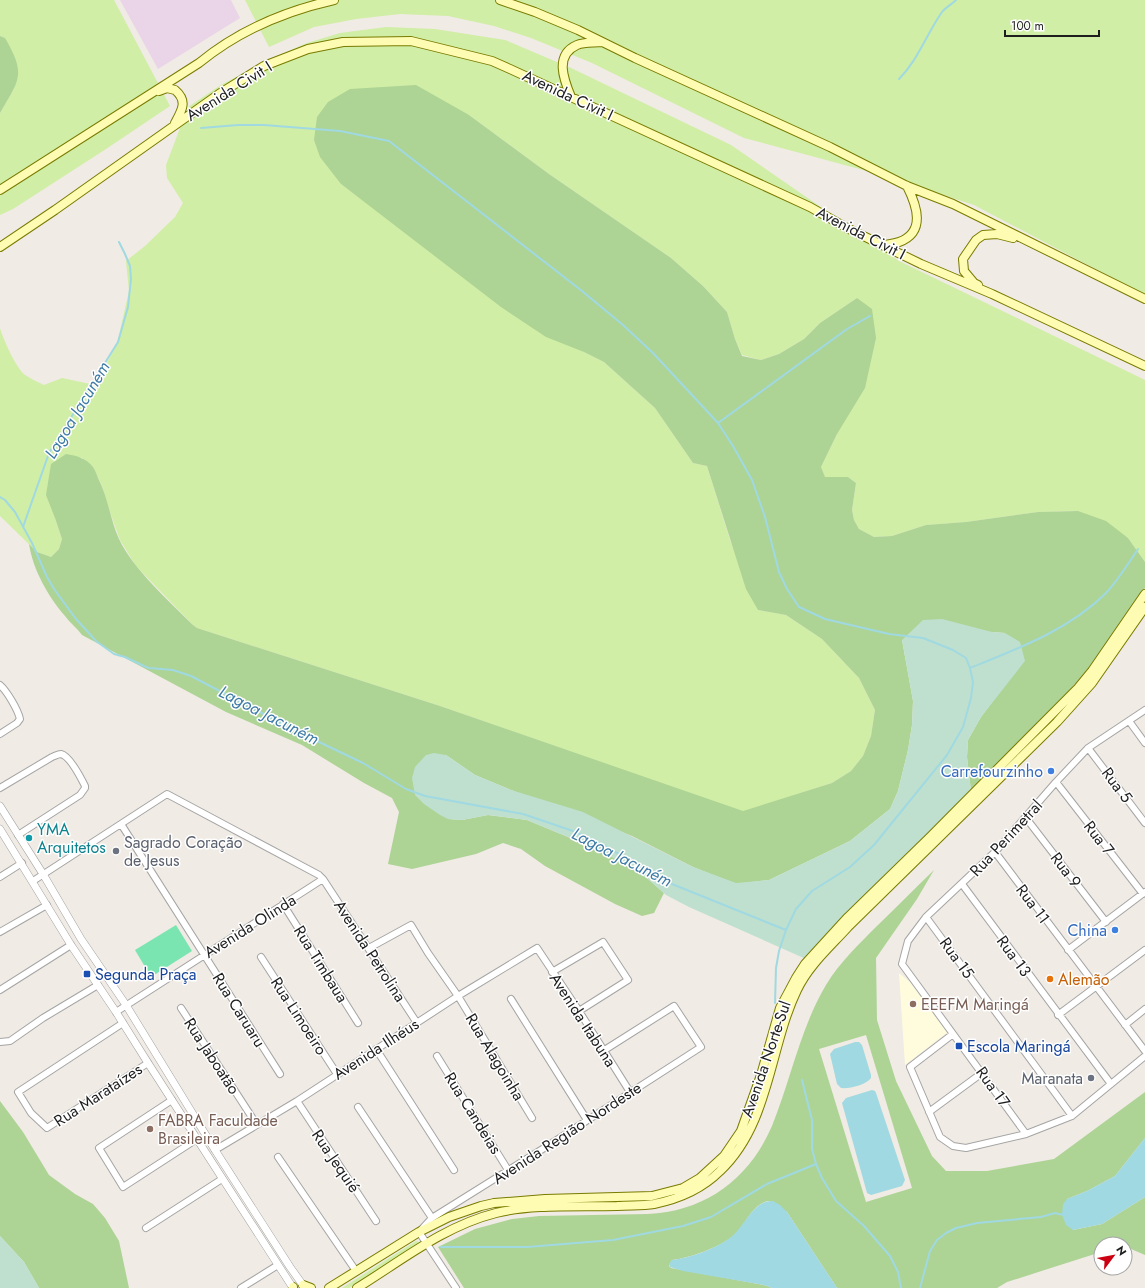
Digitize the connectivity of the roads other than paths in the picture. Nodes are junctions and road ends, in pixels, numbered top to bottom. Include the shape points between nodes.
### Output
1 (334, 0) edge
2 (500, 0) edge
3 (603, 42) junction
4 (154, 92) junction
5 (571, 97) junction
6 (174, 126) junction
7 (907, 186) junction
8 (0, 190) edge
9 (1031, 243) junction
10 (884, 245) junction
11 (0, 247) edge
12 (992, 294) junction
13 (1145, 299) edge
14 (1145, 366) edge
15 (1145, 594) edge
16 (1145, 607) edge
17 (0, 685) edge
18 (1145, 710) edge
19 (1129, 721) junction
20 (0, 734) edge
21 (1145, 743) edge
22 (1088, 748) junction
23 (1056, 782) junction
24 (0, 788) edge
25 (0, 806) edge
26 (1026, 818) junction
27 (1145, 823) edge
28 (121, 824) junction
29 (0, 829) edge
30 (18, 834) junction
31 (995, 852) junction
32 (22, 863) junction
33 (43, 874) junction
34 (0, 877) edge
35 (323, 879) junction
36 (33, 881) junction
37 (962, 884) junction
38 (1144, 893) edge
39 (283, 904) junction
40 (47, 905) junction
41 (926, 917) junction
42 (1106, 922) junction
43 (0, 932) edge
44 (71, 945) junction
45 (369, 948) junction
46 (537, 948) joint
47 (1068, 950) junction
48 (1145, 950) edge
49 (204, 955) junction
50 (261, 957) dead end
51 (902, 964) joint
52 (552, 972) junction
53 (98, 985) junction
54 (1096, 986) junction
55 (0, 990) edge
56 (458, 996) junction
57 (512, 999) dead end
58 (126, 1005) junction
59 (181, 1008) dead end
60 (1145, 1009) edge
61 (579, 1011) junction
62 (116, 1012) junction
63 (1058, 1015) junction
64 (123, 1023) junction
65 (358, 1023) dead end
66 (417, 1023) junction
67 (1125, 1025) junction
68 (953, 1034) junction
69 (0, 1042) edge
70 (376, 1049) junction
71 (603, 1051) junction
72 (1145, 1051) edge
73 (437, 1056) dead end
74 (1145, 1056) edge
75 (148, 1063) junction
76 (982, 1073) junction
77 (280, 1074) dead end
78 (337, 1074) junction
79 (1110, 1084) junction
80 (630, 1092) junction
81 (172, 1100) junction
82 (297, 1101) junction
83 (358, 1107) dead end
84 (929, 1112) junction
85 (1072, 1116) junction
86 (532, 1118) dead end
87 (587, 1120) junction
88 (257, 1125) junction
89 (1026, 1134) junction
90 (197, 1139) junction
91 (215, 1150) junction
92 (278, 1157) dead end
93 (454, 1170) dead end
94 (508, 1170) junction
95 (222, 1179) junction
96 (432, 1218) junction
97 (376, 1221) dead end
98 (146, 1228) dead end
99 (419, 1232) junction
100 (428, 1243) junction
101 (278, 1265) junction
102 (356, 1272) junction
103 (307, 1287) edge
104 (242, 1288) edge
105 (293, 1288) edge
106 (329, 1288) edge
107 (357, 1288) edge
108 (456, 1288) edge

1 - 4 main road via 298,10 258,26 215,50
2 - 3 main road via 535,12
3 - 5 main road via 577,45 563,58 562,71
3 - 7 main road via 830,147
4 - 6 main road via 167,88 175,90 182,98 182,110
4 - 8 main road
5 - 6 main road, Avenida Civit I via 492,61 450,50 411,41 343,42 308,49 264,66
5 - 10 main road, Avenida Civit I via 810,207
6 - 11 main road, Avenida Civit I
7 - 9 main road via 952,204
7 - 10 main road via 913,197 918,223 912,234 900,242
9 - 12 main road via 997,234 976,240 963,259 964,271 974,283
9 - 13 main road
10 - 12 main road, Avenida Civit I via 921,264
12 - 14 main road, Avenida Civit I
15 - 99 main road, Avenida Norte-Sul via 1078,688 848,917 805,964 780,1008 761,1075 740,1131 729,1150 709,1171 683,1188 652,1196 545,1199 488,1204 464,1211
16 - 100 main road, Avenida Norte-Sul via 1092,683 1056,722 848,927 808,972 787,1014 753,1123 737,1151 712,1179 688,1193 652,1204 532,1208 496,1213 458,1226
17 - 20 street via 20,720
18 - 19 street, Rua Perimetral
19 - 21 street
19 - 22 street, Rua Perimetral
22 - 23 street, Rua Perimetral
22 - 27 street, Rua 5
23 - 26 street, Rua Perimetral
23 - 38 street, Rua 7
24 - 30 street via 57,755 64,756 75,768 85,786 83,792
25 - 30 street
26 - 31 street, Rua Perimetral
26 - 42 street, Rua 9
28 - 33 street
28 - 35 street via 167,794 319,874
28 - 49 street, Rua Caruaru
29 - 32 street
30 - 33 street
31 - 37 street, Rua Perimetral
31 - 47 street, Rua 11
32 - 34 street
32 - 36 street
33 - 36 street
33 - 58 street via 81,939
35 - 39 street, Avenida Olinda
35 - 45 street, Avenida Petrolina
36 - 40 street
37 - 41 street, Rua Perimetral
37 - 63 street, Rua 13
38 - 42 street
39 - 49 street, Avenida Olinda
39 - 65 street, Rua Timbaua
40 - 43 street
40 - 44 street
41 - 51 street, Rua Perimetral via 908,941
41 - 85 street, Rua 15
42 - 47 street
44 - 53 street
44 - 55 street
45 - 56 street, Rua Alagoinha via 411,925
45 - 66 street, Avenida Petrolina
46 - 52 street, Avenida Itabuna
46 - 56 street, Avenida Ilhéus
47 - 54 street, Rua 11
48 - 54 street
49 - 58 street, Avenida Olinda
49 - 77 street, Rua Caruaru
50 - 78 street, Rua Limoeiro
51 - 68 street, Rua 17
52 - 61 street, Avenida Itabuna
52 - 61 street via 603,942 628,980
53 - 62 street
53 - 69 street via 10,1041
54 - 63 street
54 - 67 street, Rua 11
56 - 66 street, Avenida Ilhéus
56 - 86 street, Rua Alagoinha
57 - 87 street
58 - 62 street, Avenida Olinda
58 - 91 street
59 - 88 street, Rua Jaboatão
60 - 67 street
61 - 71 street, Avenida Itabuna
62 - 64 street
63 - 79 street, Rua 13
64 - 75 street
64 - 75 street, Rua Marataízes via 18,1092 30,1112 47,1128
66 - 70 street, Avenida Ilhéus
67 - 72 street, Rua 11
68 - 76 street, Rua 17
68 - 84 street via 910,1067
70 - 78 street, Avenida Ilhéus
70 - 93 street
71 - 80 street, Avenida Itabuna
71 - 80 street, Avenida Região Nordeste via 674,1006 701,1047
73 - 94 street, Rua Candeias
74 - 79 street
75 - 81 street
76 - 84 street
76 - 89 street, Rua 17
78 - 82 street, Avenida Ilhéus
79 - 85 street
80 - 87 street, Avenida Região Nordeste
81 - 90 street
81 - 90 street via 99,1148 123,1187
82 - 88 street, Avenida Ilhéus
82 - 97 street, Rua Jequié
83 - 96 street
84 - 89 street via 940,1137 953,1146 966,1148
85 - 89 street
87 - 94 street, Avenida Região Nordeste
88 - 91 street, Avenida Ilhéus
90 - 95 street
91 - 103 street via 290,1267
92 - 102 street
94 - 96 street, Avenida Região Nordeste
95 - 98 street
95 - 101 street
96 - 99 street, Avenida Região Nordeste
99 - 100 street
99 - 102 main road, Avenida Norte-Sul
100 - 107 main road, Avenida Norte-Sul
100 - 108 street
101 - 104 street
101 - 105 street
102 - 106 main road, Avenida Norte-Sul

